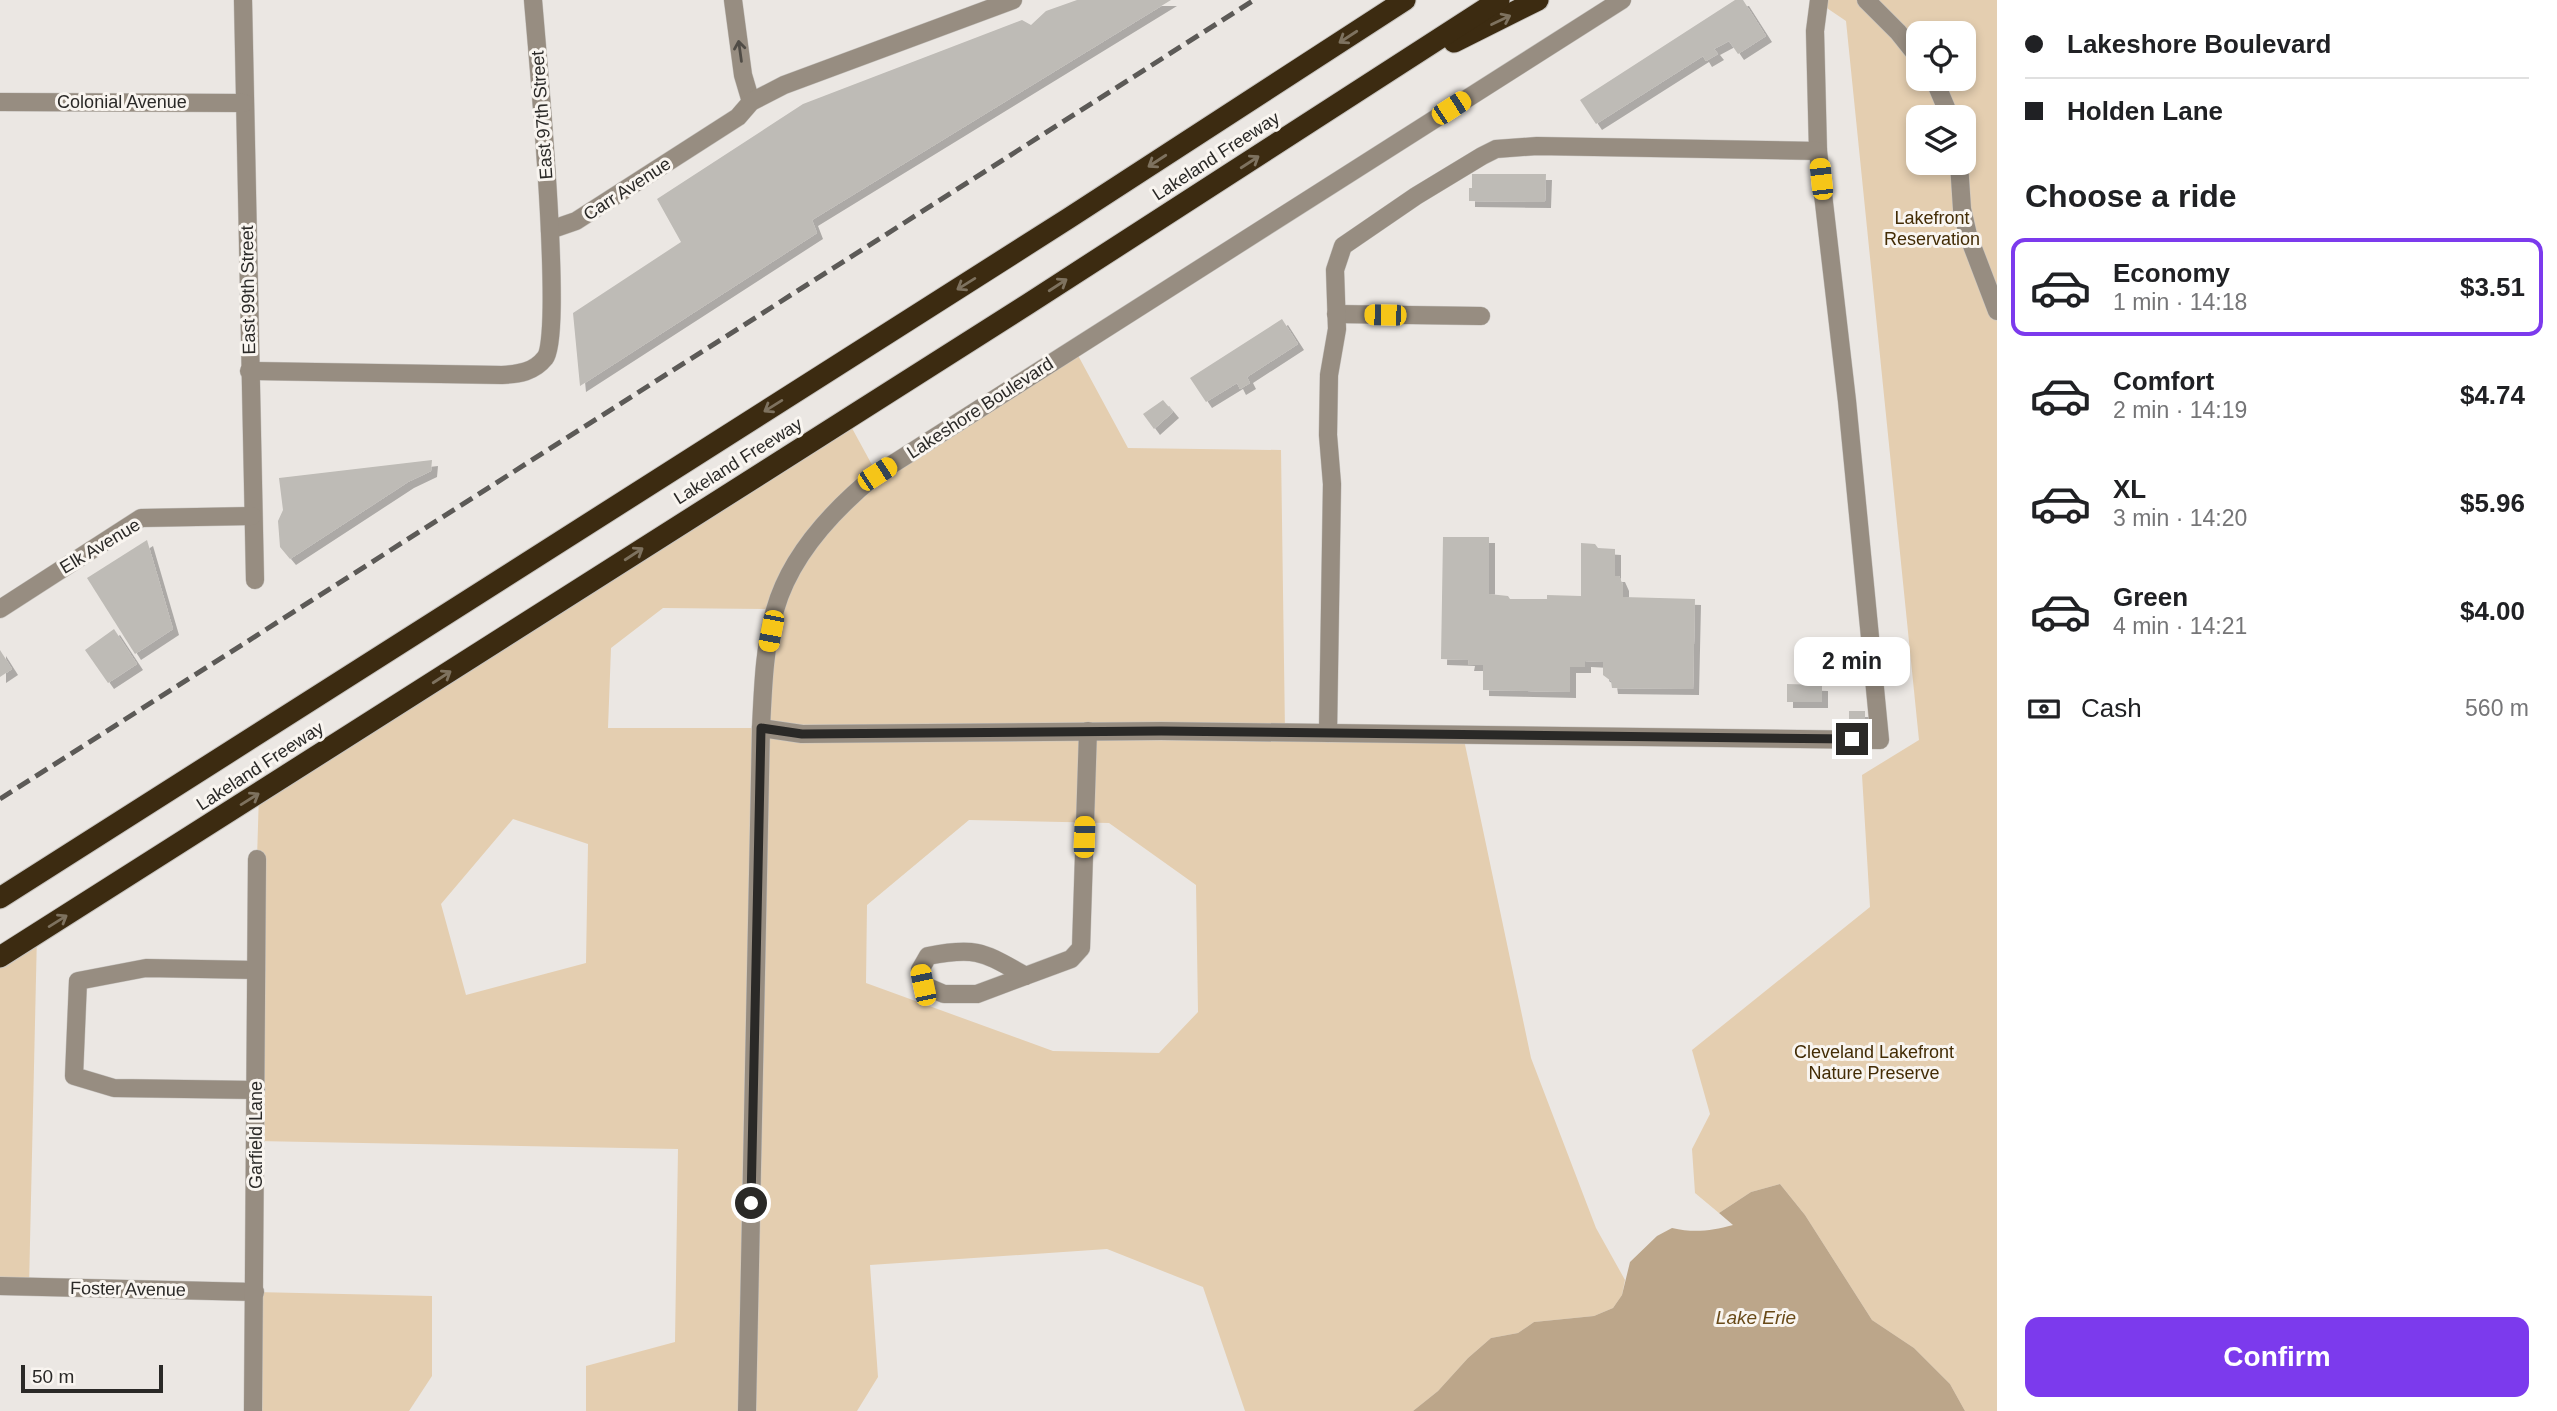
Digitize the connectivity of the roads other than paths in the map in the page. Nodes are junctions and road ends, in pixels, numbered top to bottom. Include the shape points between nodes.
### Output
1 (243, 0) edge
2 (533, 0) edge
3 (733, 0) edge
4 (1013, 0) edge
5 (1405, 0) edge
6 (1499, 0) edge
7 (1538, 0) edge
8 (1622, 0) edge
9 (1819, 0) edge
10 (1866, 0) edge
11 (1906, 42) edge
12 (1373, 81) junction
13 (0, 102) edge
14 (751, 102) junction
15 (244, 103) junction
16 (1818, 151) junction
17 (1960, 175) edge
18 (550, 230) junction
19 (1996, 306) edge
20 (1336, 314) junction
21 (1481, 316) dead end
22 (250, 371) junction
23 (252, 516) junction
24 (255, 580) dead end
25 (0, 609) edge
26 (761, 728) junction
27 (1088, 731) junction
28 (1328, 733) junction
29 (257, 859) dead end
30 (0, 898) edge
31 (0, 957) edge
32 (256, 970) junction
33 (1026, 976) junction
34 (256, 1090) junction
35 (0, 1286) edge
36 (255, 1292) junction
37 (253, 1411) edge
38 (747, 1411) edge

1 - 15 street, East 99th Street
2 - 18 street, East 97th Street
14 -> 3 street
4 - 14 street, Carr Avenue via 784,85
5 -> 30 highway, Lakeland Freeway
6 - 12 highway, Lakeland Freeway
12 -> 7 highway
8 - 26 street, Lakeshore Boulevard via 877,474 846,500 794,567 775,608 766,653
9 - 16 street via 1815,31
10 - 11 street
31 -> 12 highway, Lakeland Freeway
13 - 15 street, Colonial Avenue
14 - 18 street, Carr Avenue via 738,117 600,206
15 - 22 street, East 99th Street
16 - 20 street via 1496,149 1343,246 1335,270
16 - 28 street via 1880,740
17 - 19 street via 1965,222
18 - 22 street via 552,332 547,357 526,373
20 - 21 street
20 - 28 street via 1328,399 1332,484
22 - 23 street, East 99th Street
23 - 24 street, East 99th Street
23 - 25 street, Elk Avenue via 141,518
26 - 27 street via 802,734
26 - 38 street, Lakeshore Boulevard
27 - 28 street
27 - 33 street via 1081,948 1071,959
29 - 32 street, Garfield Lane
32 - 34 street, Garfield Lane
32 - 34 street via 146,968 78,981 74,1076 114,1088
33 - 33 street via 976,994 944,994 923,985 920,970 928,956 958,950 985,953
34 - 36 street, Garfield Lane
35 - 36 street, Foster Avenue
36 - 37 street, Garfield Lane

